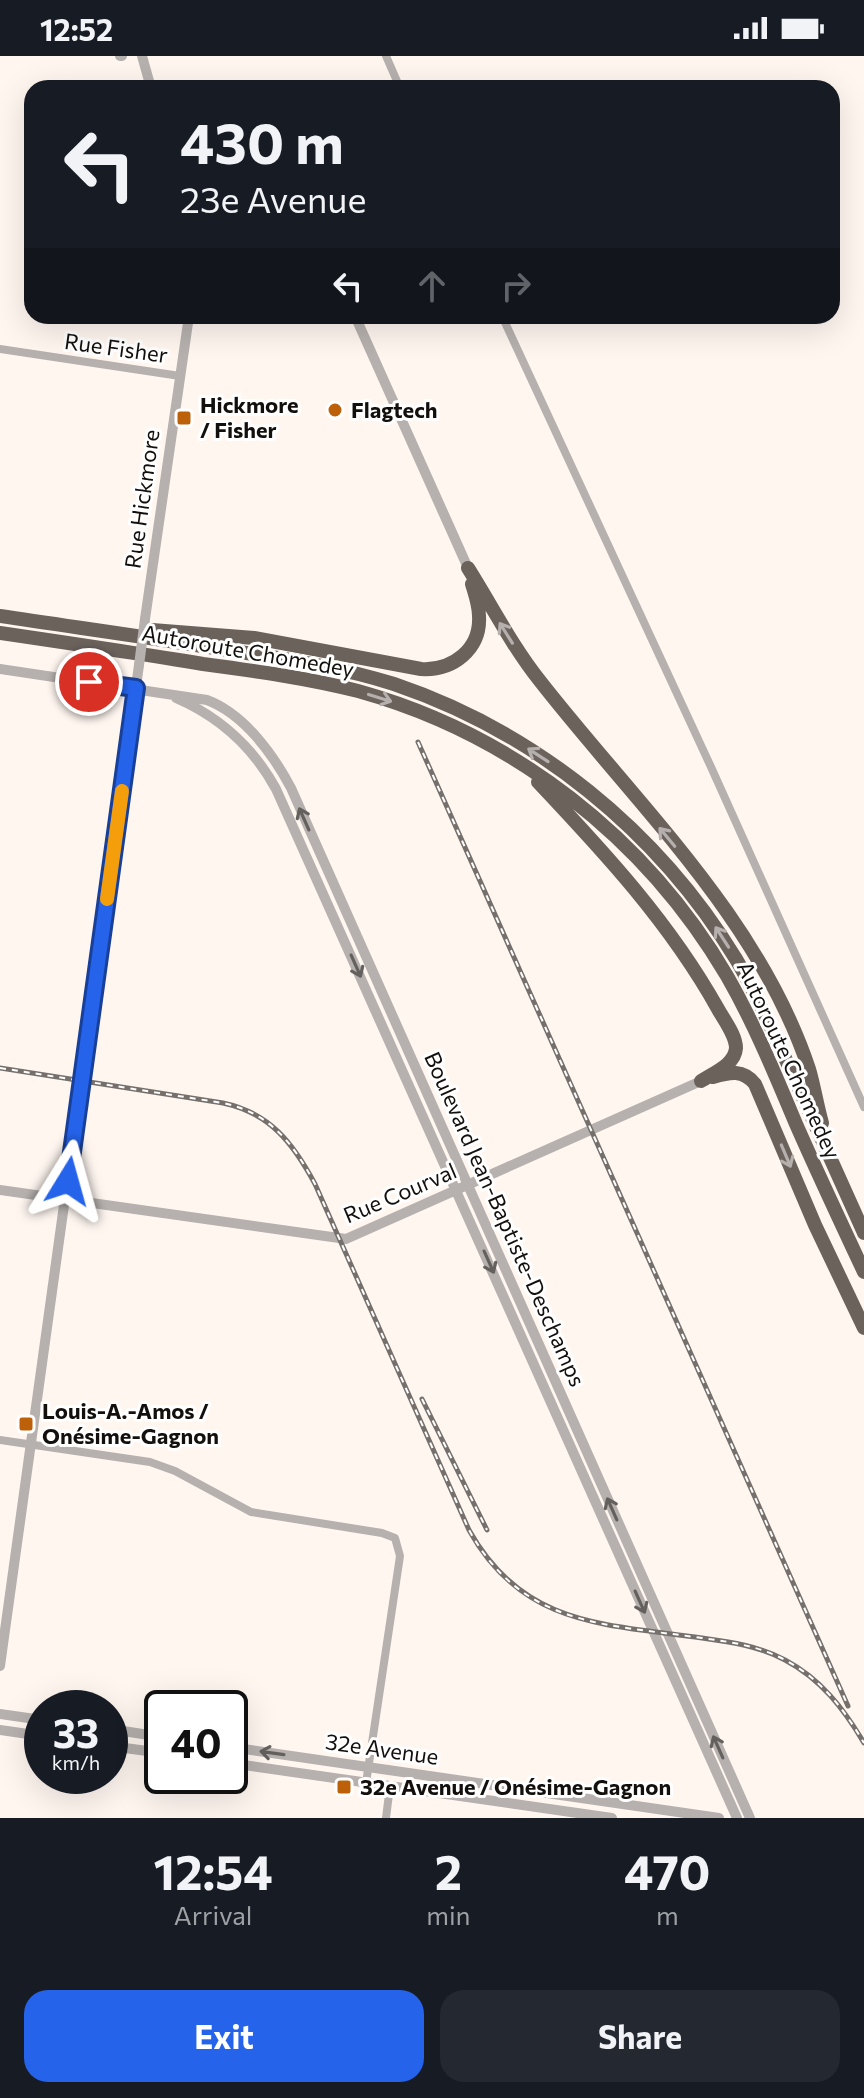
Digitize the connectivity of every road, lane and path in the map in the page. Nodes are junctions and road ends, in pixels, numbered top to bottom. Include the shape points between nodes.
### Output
1 (142, 56) edge
2 (386, 56) edge
3 (149, 80) edge
4 (396, 80) edge
5 (188, 324) edge
6 (359, 324) edge
7 (506, 324) edge
8 (0, 349) edge
9 (180, 376) junction
10 (468, 568) junction
11 (0, 616) edge
12 (49, 623) junction
13 (0, 633) edge
14 (0, 669) edge
15 (136, 688) junction
16 (521, 763) junction
17 (701, 1081) junction
18 (864, 1107) edge
19 (830, 1157) junction
20 (462, 1188) junction
21 (0, 1190) edge
22 (65, 1199) junction
23 (864, 1233) edge
24 (864, 1272) edge
25 (517, 1309) junction
26 (864, 1328) edge
27 (0, 1440) edge
28 (31, 1444) junction
29 (676, 1652) junction
30 (665, 1657) junction
31 (0, 1666) edge
32 (0, 1714) edge
33 (24, 1717) edge
34 (0, 1730) edge
35 (24, 1733) edge
36 (248, 1750) edge
37 (248, 1766) edge
38 (369, 1767) junction
39 (366, 1783) junction
40 (390, 1786) junction
41 (386, 1818) edge
42 (612, 1818) edge
43 (719, 1818) edge
44 (737, 1818) edge
45 (750, 1818) edge

1 - 3 street
2 - 4 street
5 - 9 street, Rue Hickmore
6 - 10 street
7 - 18 street
8 - 9 street, Rue Fisher
9 - 15 street, Rue Hickmore, bridge
10 - 12 highway via 479,611 475,638 459,659 435,669 239,636
19 -> 10 highway via 809,1070 743,936 539,681
11 - 12 highway, Autoroute Chomedey
19 -> 12 highway, Autoroute Chomedey via 758,999 709,918 639,836 544,758 442,703 359,674
13 -> 16 highway, Autoroute Chomedey via 342,687 436,719
14 - 15 street, Boulevard Jean-Baptiste-Deschamps
15 - 20 street, Boulevard Jean-Baptiste-Deschamps via 203,711 253,754 271,780
15 - 22 street, Rue Hickmore
16 - 17 highway via 636,888 711,998 734,1039 735,1051 729,1062
16 - 24 highway, Autoroute Chomedey via 619,840 701,935 751,1023
17 - 20 street, Rue Courval
17 -> 26 highway via 739,1072 755,1084
19 - 23 highway, Autoroute Chomedey
20 - 22 street, Rue Courval via 339,1239
20 - 25 street, Boulevard Jean-Baptiste-Deschamps
21 - 22 street, Rue Courval
22 - 28 street, Rue Hickmore
29 -> 25 street, Boulevard Jean-Baptiste-Deschamps
25 -> 30 street, Boulevard Jean-Baptiste-Deschamps
27 - 28 street
28 - 31 street, Rue Hickmore
28 - 38 street via 150,1462 256,1514 395,1538 400,1556
29 - 30 street
45 -> 29 street, Boulevard Jean-Baptiste-Deschamps
30 - 44 street, Boulevard Jean-Baptiste-Deschamps
32 - 33 street
34 - 35 street
38 -> 36 street, 32e Avenue
37 - 39 street, 32e Avenue
38 - 39 street
38 - 43 street, 32e Avenue
39 - 40 street, 32e Avenue
40 - 41 street
40 - 42 street, 32e Avenue

